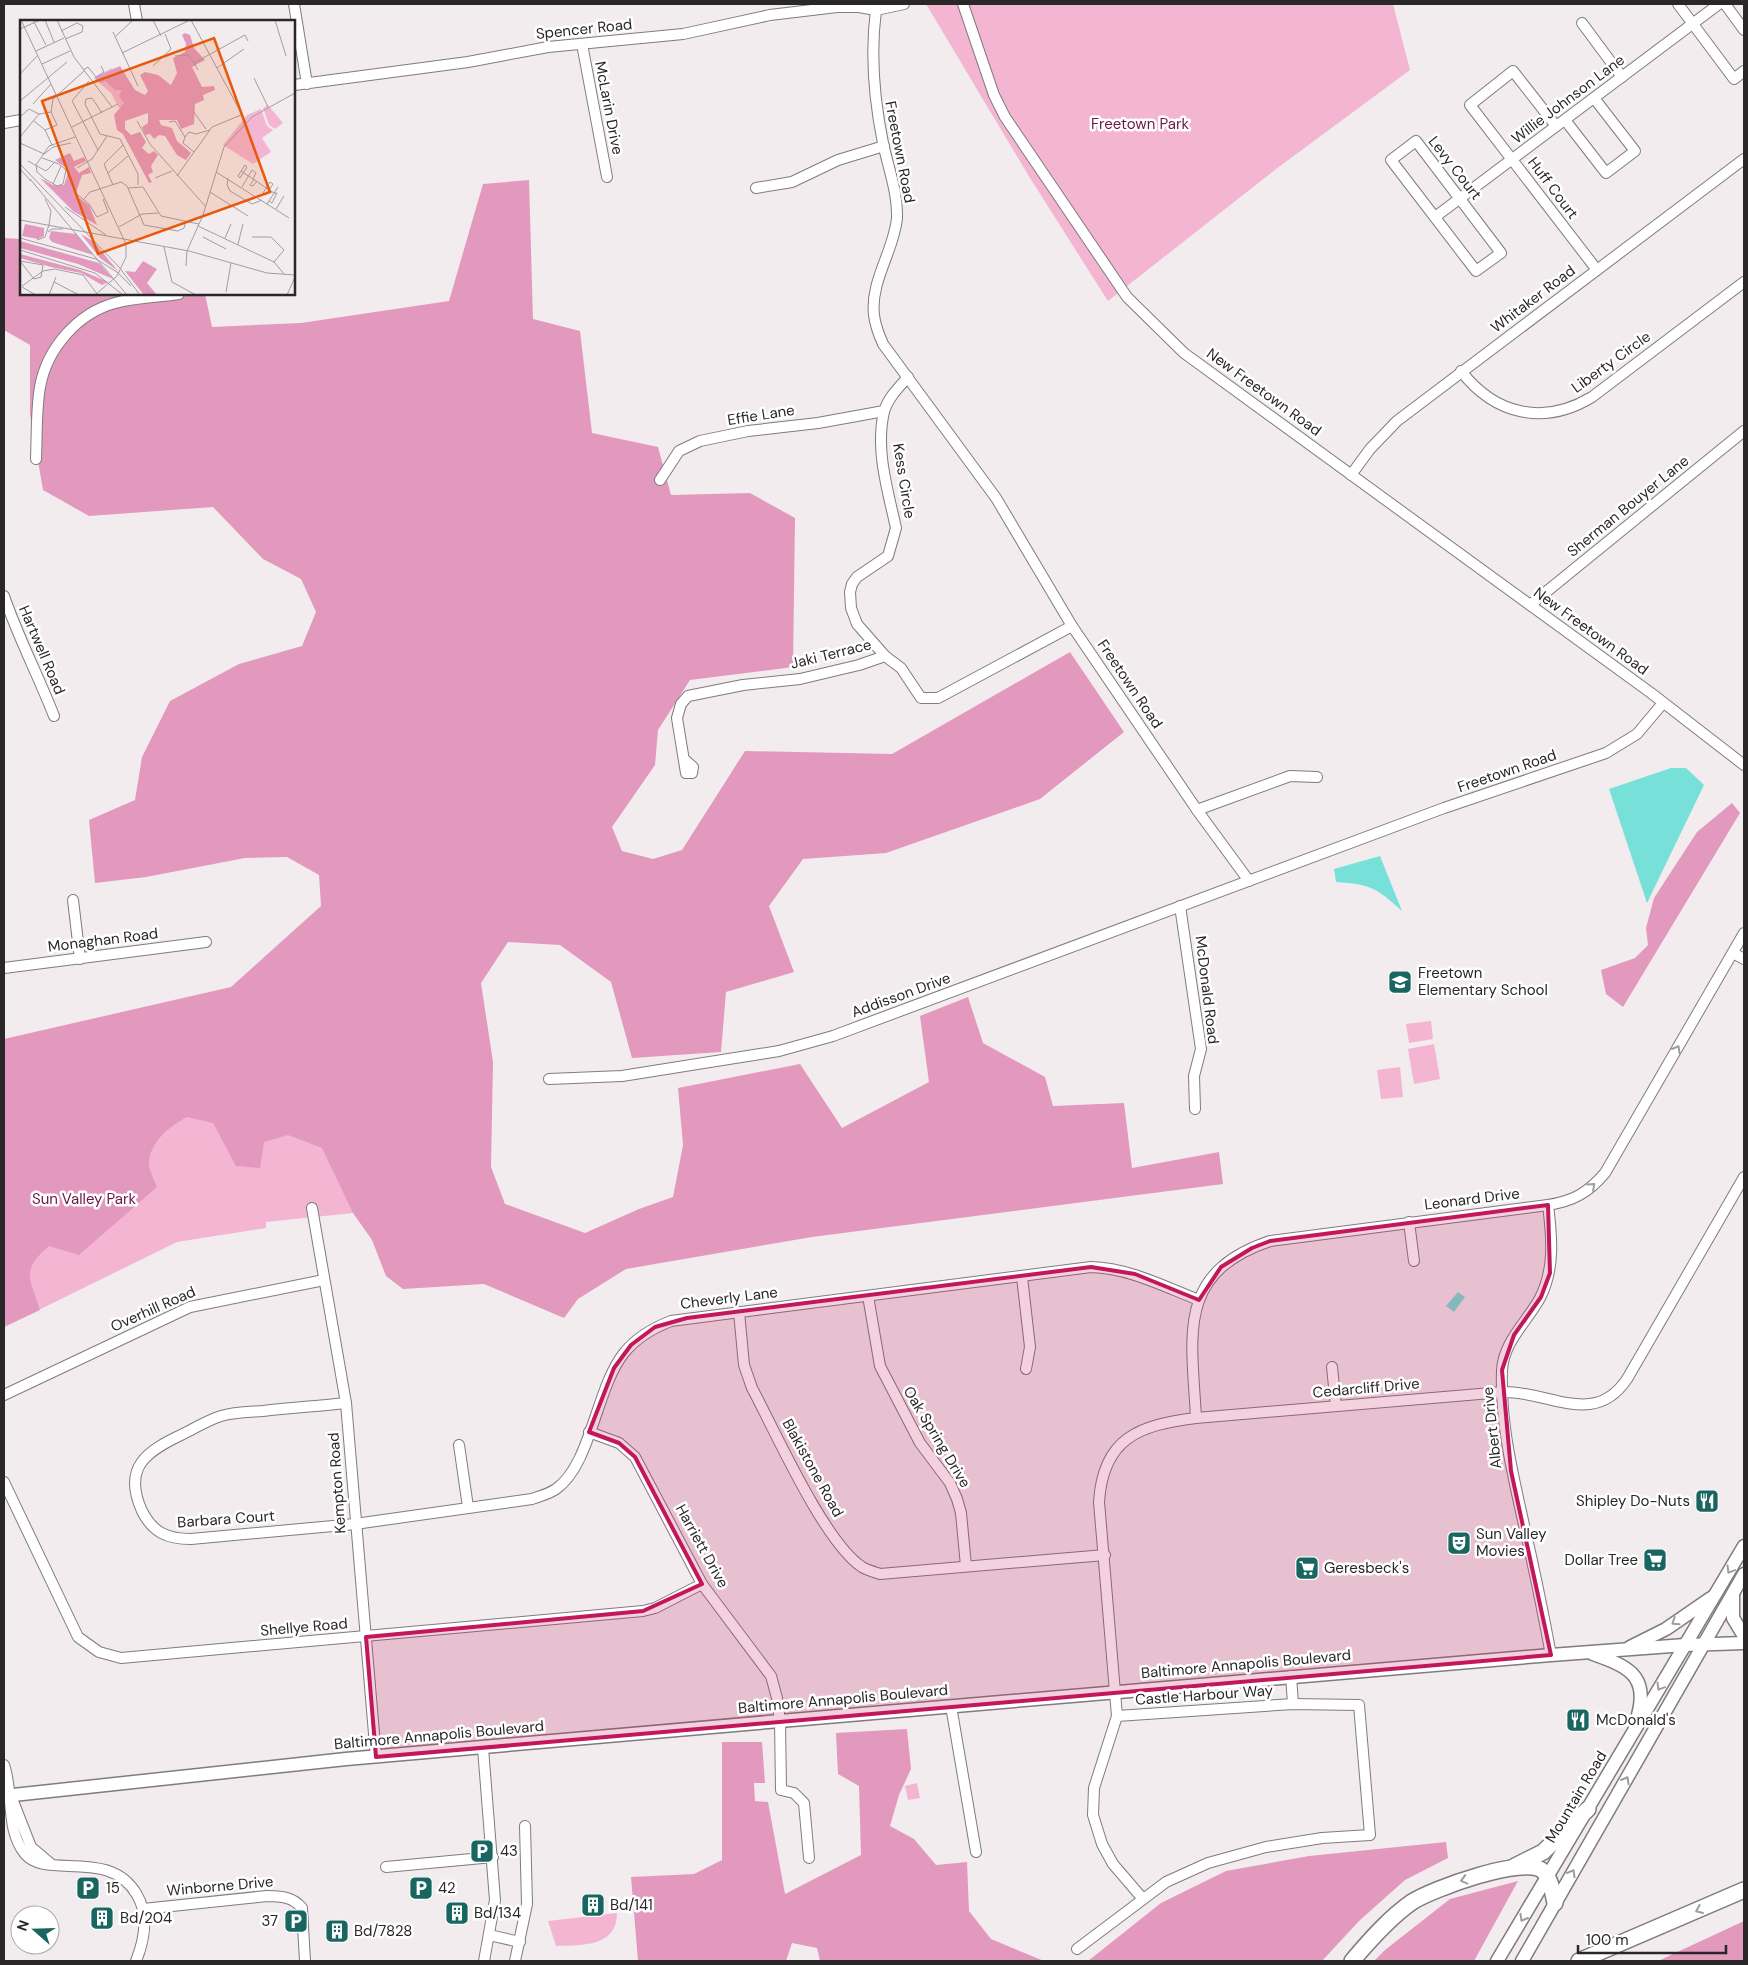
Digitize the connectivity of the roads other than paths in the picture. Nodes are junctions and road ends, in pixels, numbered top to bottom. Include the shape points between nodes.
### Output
1 (134, 4) edge
2 (294, 4) edge
3 (904, 4) edge
4 (963, 4) edge
5 (1678, 4) edge
6 (1719, 4) edge
7 (1725, 4) edge
8 (876, 10) junction
9 (137, 20) edge
10 (1582, 22) dead end
11 (1693, 23) junction
12 (1744, 30) edge
13 (582, 44) junction
14 (1744, 71) edge
15 (1622, 77) junction
16 (306, 84) junction
17 (295, 85) edge
18 (1594, 98) junction
19 (20, 120) edge
20 (1560, 123) junction
21 (4, 124) edge
22 (884, 146) junction
23 (1512, 159) junction
24 (1744, 159) edge
25 (607, 177) dead end
26 (756, 188) dead end
27 (1459, 199) junction
28 (1435, 217) junction
29 (1596, 270) junction
30 (1744, 282) edge
31 (172, 295) edge
32 (1462, 371) junction
33 (908, 377) junction
34 (884, 411) junction
35 (1744, 431) edge
36 (36, 459) dead end
37 (1351, 475) junction
38 (660, 480) dead end
39 (4, 596) edge
40 (1530, 605) junction
41 (1072, 626) junction
42 (885, 656) junction
43 (1664, 703) junction
44 (54, 716) dead end
45 (685, 760) dead end
46 (1744, 765) edge
47 (1317, 777) dead end
48 (1197, 810) junction
49 (1249, 881) junction
50 (73, 900) dead end
51 (1180, 906) junction
52 (1744, 933) edge
53 (206, 942) dead end
54 (1733, 952) junction
55 (80, 958) junction
56 (1744, 959) edge
57 (4, 968) edge
58 (549, 1079) dead end
59 (1195, 1109) dead end
60 (1744, 1177) edge
61 (1548, 1205) junction
62 (312, 1208) dead end
63 (1409, 1222) junction
64 (1414, 1261) dead end
65 (1022, 1277) junction
66 (324, 1280) junction
67 (868, 1296) junction
68 (1199, 1300) junction
69 (739, 1312) junction
70 (1332, 1367) dead end
71 (1026, 1369) dead end
72 (1503, 1392) junction
73 (4, 1395) edge
74 (346, 1403) junction
75 (1336, 1406) junction
76 (1196, 1418) junction
77 (589, 1432) junction
78 (459, 1445) dead end
79 (4, 1482) edge
80 (468, 1507) junction
81 (355, 1524) junction
82 (1744, 1546) edge
83 (1105, 1556) junction
84 (966, 1566) junction
85 (1744, 1574) edge
86 (702, 1584) junction
87 (1733, 1593) junction
88 (1715, 1594) junction
89 (1744, 1636) edge
90 (366, 1637) junction
91 (1702, 1644) junction
92 (1744, 1644) edge
93 (1685, 1645) junction
94 (1626, 1649) junction
95 (1588, 1652) junction
96 (1551, 1655) junction
97 (1291, 1676) junction
98 (1115, 1692) junction
99 (1293, 1704) junction
100 (951, 1706) junction
101 (1117, 1716) junction
102 (780, 1721) junction
103 (1634, 1732) junction
104 (483, 1748) junction
105 (376, 1757) junction
106 (4, 1765) edge
107 (7, 1796) edge
108 (1588, 1809) junction
109 (525, 1826) dead end
110 (976, 1852) dead end
111 (493, 1857) junction
112 (809, 1858) dead end
113 (386, 1868) dead end
114 (1511, 1868) junction
115 (1547, 1876) junction
116 (1744, 1890) edge
117 (1143, 1899) junction
118 (1556, 1903) junction
119 (143, 1909) junction
120 (489, 1936) junction
121 (520, 1942) junction
122 (1077, 1949) dead end
123 (136, 1961) edge
124 (305, 1961) edge
125 (484, 1961) edge
126 (515, 1961) edge
127 (1352, 1961) edge
128 (1497, 1961) edge
129 (1522, 1961) edge
130 (1579, 1961) edge

1 - 9 street
2 - 16 street
3 - 8 street
4 - 37 street, New Freetown Road via 1005,117 1127,297 1184,353
5 - 11 street
6 - 11 street, Willie Johnson Lane
7 - 12 street
8 - 13 street, Spencer Road via 859,7 800,11 683,34
8 - 22 street, Freetown Road via 873,83
10 - 15 street
11 - 14 street via 1734,79
11 - 15 street, Willie Johnson Lane
13 - 16 street, Spencer Road
13 - 25 street, McLarin Drive
15 - 18 street, Willie Johnson Lane
16 - 17 street, Spencer Road
18 - 20 street, Willie Johnson Lane
18 - 20 street via 1635,151 1606,173
19 - 21 street
20 - 23 street, Willie Johnson Lane
20 - 23 street, Huff Court via 1513,71 1470,105
22 - 26 street via 838,160 792,182
22 - 33 street, Freetown Road via 897,218 878,282 874,314 883,344
23 - 27 street, Willie Johnson Lane
23 - 29 street, Huff Court
24 - 29 street, Whitaker Road
27 - 28 street, Willie Johnson Lane
27 - 28 street, Levy Court via 1500,253 1476,272
27 - 28 street, Levy Court via 1416,141 1391,160
29 - 32 street, Whitaker Road
30 - 32 street, Liberty Circle via 1592,397 1566,410 1538,414 1504,407 1477,390
31 - 36 street via 116,303 92,312 74,324 52,354 40,386
32 - 37 street, Whitaker Road via 1397,421
33 - 34 street, Kess Circle
33 - 41 street, Freetown Road via 996,498
34 - 38 street, Effie Lane via 700,441 679,451
34 - 42 street, Kess Circle via 882,455 896,528 895,538 888,556 857,577 850,600 857,624
35 - 40 street, Sherman Bouyer Lane
37 - 40 street, New Freetown Road
39 - 44 street, Hartwell Road
40 - 43 street, New Freetown Road
41 - 42 street, Jaki Terrace via 938,698 917,694 901,668
41 - 48 street, Freetown Road
42 - 45 street, Jaki Terrace via 800,679 743,684 688,696 681,704 677,718
43 - 46 street
43 - 49 street, Freetown Road via 1637,734 1606,753 1444,808
47 - 48 street via 1290,776
48 - 49 street, Freetown Road
49 - 51 street, Addisson Drive
50 - 55 street
51 - 58 street, Addisson Drive via 806,1044 622,1076
51 - 59 street, McDonald Road via 1201,1049 1194,1076
52 - 54 street, Leonard Drive
53 - 55 street, Monaghan Road
54 - 56 street
61 -> 54 street, Leonard Drive via 1582,1195 1605,1173
55 - 57 street, Monaghan Road
60 - 72 street, Cedarcliff Drive via 1620,1391 1596,1405 1584,1406 1528,1393
61 - 63 street, Leonard Drive
61 - 72 street, Albert Drive via 1552,1250 1550,1273 1541,1297 1506,1352 1502,1370
62 - 66 street, Kempton Road
63 - 64 street
63 - 68 street, Leonard Drive via 1270,1241 1221,1267
65 - 67 street, Cheverly Lane
65 - 68 street, Cheverly Lane via 1091,1267 1110,1268 1135,1274
65 - 71 street via 1030,1347
66 - 73 street, Overhill Road via 190,1307
66 - 74 street, Kempton Road
67 - 69 street, Cheverly Lane
67 - 84 street, Oak Spring Drive via 880,1366 920,1443 950,1483 957,1499
68 - 76 street, Leonard Drive via 1193,1320 1192,1344
69 - 77 street, Cheverly Lane via 671,1321 638,1339 614,1368
69 - 84 street, Blakistone Road via 747,1376 819,1515 850,1556 862,1567 880,1574
70 - 75 street
72 - 75 street, Cedarcliff Drive
72 - 96 street, Albert Drive via 1511,1471
74 - 81 street, Kempton Road
74 - 81 street, Barbara Court via 220,1416 147,1454 137,1470 136,1490 144,1514 154,1528 161,1534 178,1539
75 - 76 street, Cedarcliff Drive
76 - 83 street, Cedarcliff Drive via 1162,1422 1142,1429 1120,1445 1106,1466 1099,1502
77 - 80 street, Cheverly Lane via 576,1465 558,1488 532,1499
77 - 86 street, Harriett Drive via 619,1443 635,1457
78 - 80 street
79 - 90 street, Shellye Road via 72,1628 87,1645 99,1652 121,1658
80 - 81 street, Cheverly Lane
81 - 90 street, Kempton Road
82 -> 88 main road, Mountain Road
83 - 84 street, Blakistone Road
83 - 98 street, Cedarcliff Drive
85 - 87 main road
86 - 90 street, Shellye Road via 643,1612
86 - 102 street, Harriett Drive via 771,1676
87 - 89 main road via 1733,1618
87 - 91 main road
88 - 93 main road, Mountain Road
88 -> 94 main road via 1666,1629
90 - 105 street, Kempton Road
91 - 92 main road, Baltimore Annapolis Boulevard
91 - 93 main road, Baltimore Annapolis Boulevard
118 -> 91 main road
93 - 94 main road, Baltimore Annapolis Boulevard
93 -> 103 main road, Mountain Road
94 - 95 main road, Baltimore Annapolis Boulevard
95 - 96 main road, Baltimore Annapolis Boulevard
95 - 103 main road via 1621,1664 1639,1680 1643,1698
96 - 97 main road, Baltimore Annapolis Boulevard
97 - 98 main road, Baltimore Annapolis Boulevard
97 - 99 street, Castle Harbour Way
98 - 100 main road, Baltimore Annapolis Boulevard
98 - 101 street, Castle Harbour Way
99 - 101 street, Castle Harbour Way
99 - 117 street, Castle Harbour Way via 1359,1705 1370,1835 1322,1838 1237,1854 1166,1882
100 - 102 main road, Baltimore Annapolis Boulevard
100 - 110 street
101 - 117 street, Castle Harbour Way via 1094,1788 1093,1815 1102,1844 1113,1864
102 - 104 main road, Baltimore Annapolis Boulevard
102 - 112 street, Harriett Drive via 782,1790 794,1793 804,1803
103 - 108 main road, Mountain Road
104 - 105 main road, Baltimore Annapolis Boulevard
104 - 111 street
105 - 107 main road, Baltimore Annapolis Boulevard
106 - 107 street
107 - 119 street via 31,1847 50,1863 111,1872 124,1878
108 - 114 highway via 1543,1852
108 - 115 main road, Mountain Road
109 - 121 street via 527,1904
111 - 113 street
111 - 120 street via 496,1900
114 - 115 highway via 1535,1867
114 -> 127 highway via 1455,1882 1412,1902
115 - 118 highway
115 -> 128 main road, Mountain Road
116 -> 130 highway
117 - 122 street, Castle Harbour Way
118 - 129 main road
119 - 123 street via 141,1947
119 - 124 street, Winborne Drive via 267,1896 292,1899 302,1908
120 - 121 street
120 - 125 street
121 - 126 street

